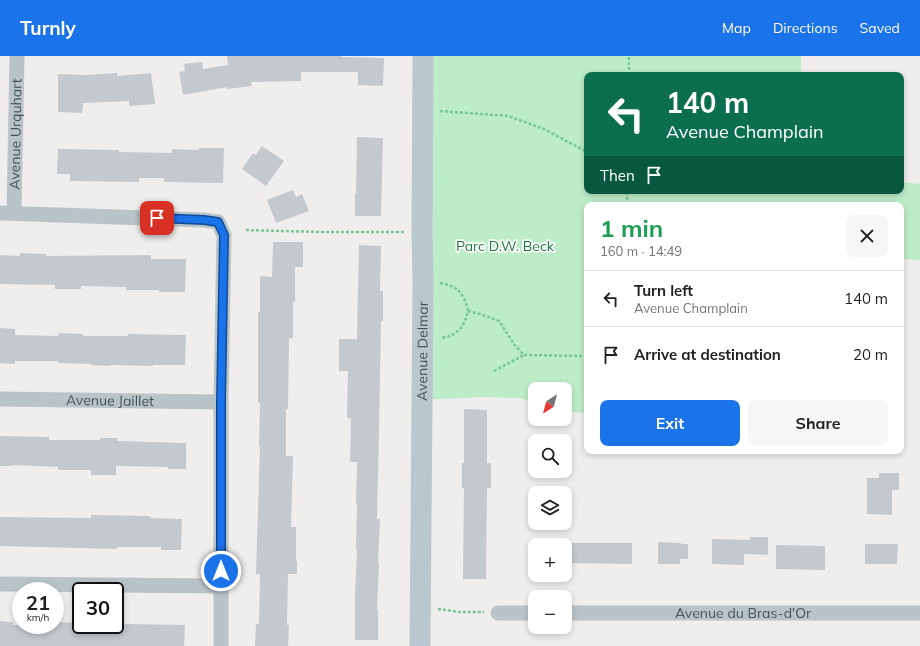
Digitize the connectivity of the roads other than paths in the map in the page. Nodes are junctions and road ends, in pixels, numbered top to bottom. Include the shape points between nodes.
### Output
1 (17, 56) edge
2 (424, 56) edge
3 (7, 213) edge
4 (0, 398) edge
5 (221, 402) junction
6 (0, 584) edge
7 (221, 586) junction
8 (498, 613) road end
9 (528, 613) edge
10 (572, 613) edge
11 (920, 613) edge
12 (221, 646) edge
13 (420, 646) edge

1 - 3 street, Avenue Urquhart
2 - 13 street, Avenue Delmar
3 - 5 street via 218,222 224,235
4 - 5 street, Avenue Jaillet
5 - 7 street
6 - 7 street
7 - 12 street
8 - 9 street
10 - 11 street, Avenue du Bras-d'Or

